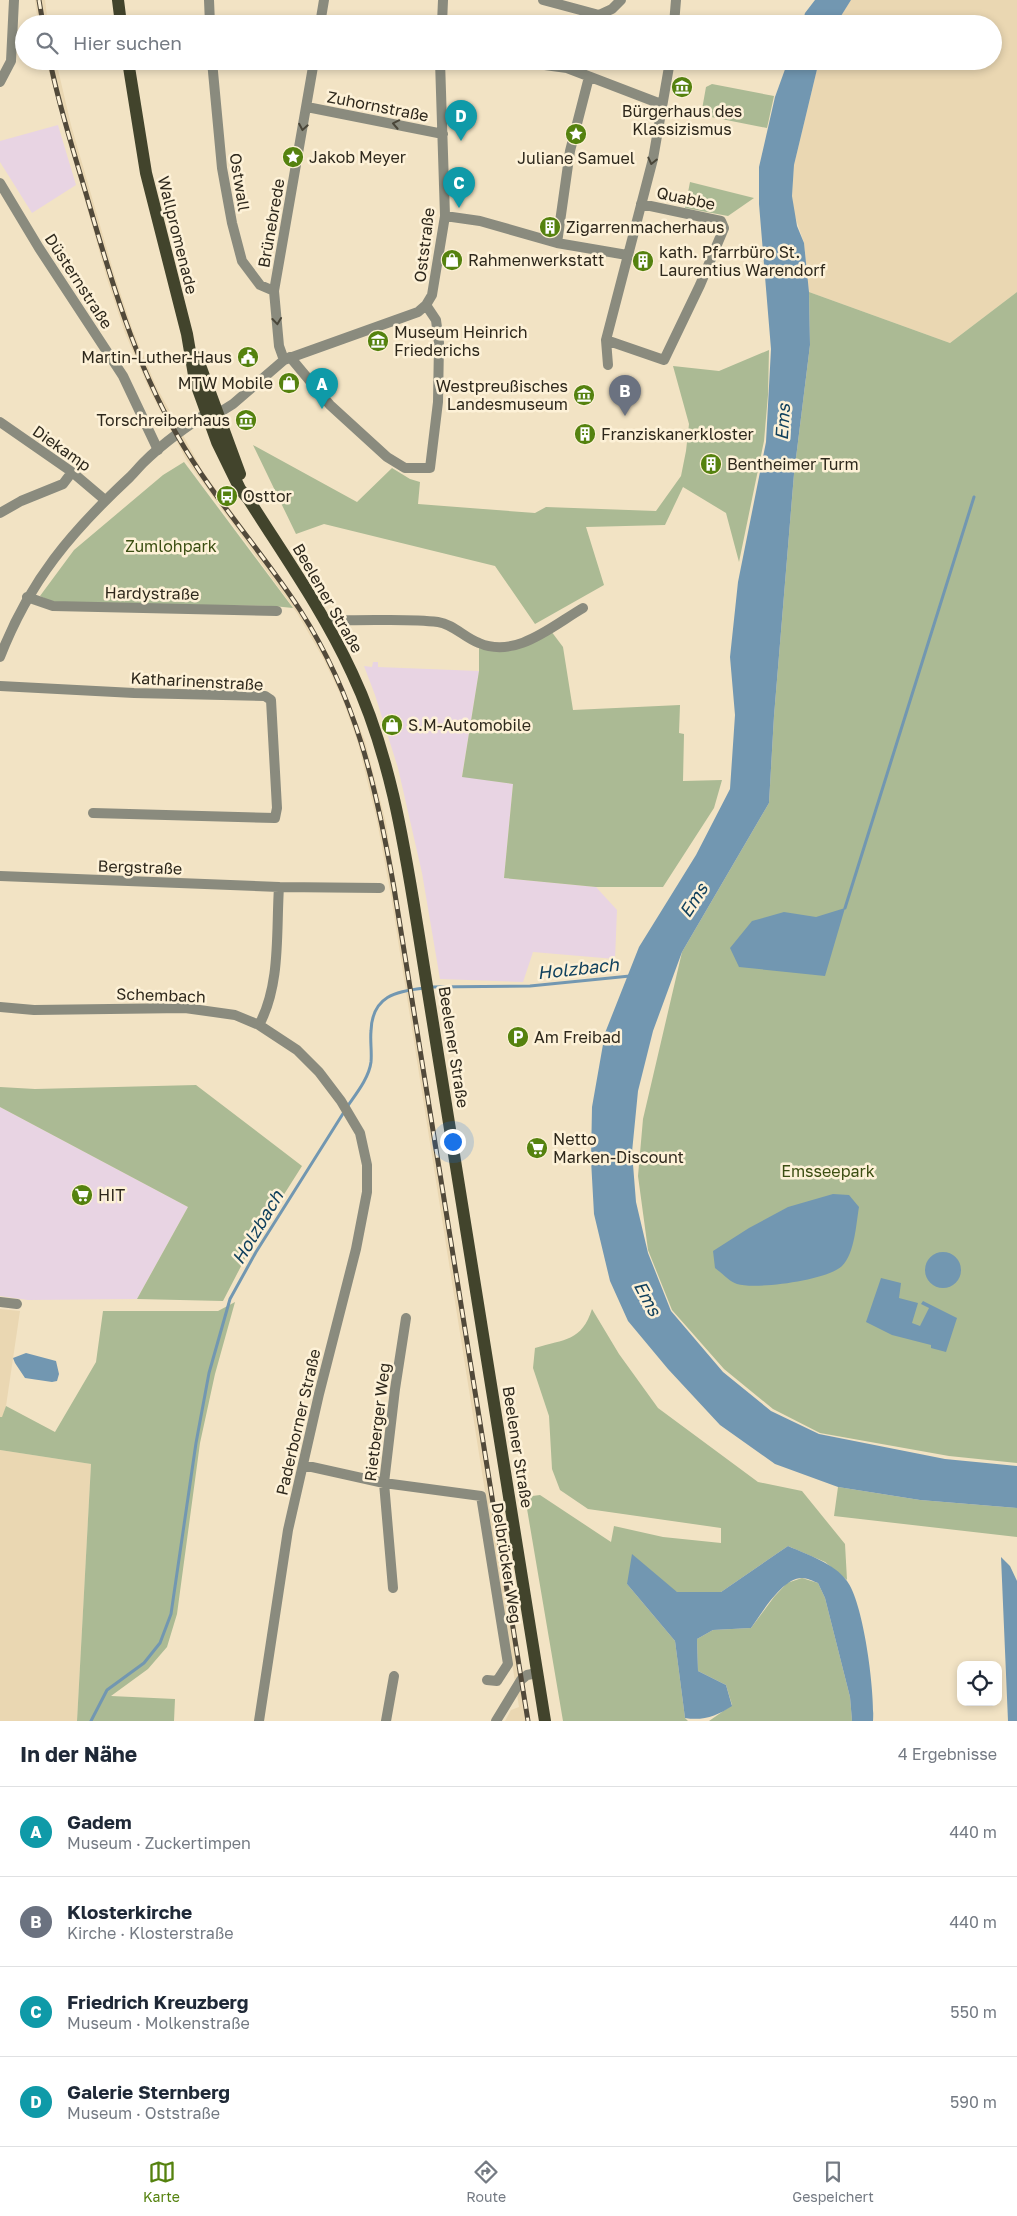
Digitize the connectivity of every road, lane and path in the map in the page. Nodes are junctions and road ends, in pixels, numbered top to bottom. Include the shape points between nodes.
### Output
1 (14, 0) edge
2 (118, 0) edge
3 (209, 0) edge
4 (324, 0) edge
5 (443, 0) edge
6 (543, 0) edge
7 (621, 0) edge
8 (676, 0) edge
9 (120, 15) edge
10 (210, 15) edge
11 (322, 15) edge
12 (442, 15) edge
13 (600, 15) joint
14 (675, 15) edge
15 (129, 70) edge
16 (213, 70) edge
17 (313, 70) edge
18 (440, 70) edge
19 (577, 70) edge
20 (668, 70) edge
21 (589, 77) junction
22 (0, 82) edge
23 (661, 104) junction
24 (307, 107) junction
25 (444, 134) junction
26 (0, 183) edge
27 (641, 204) junction
28 (445, 216) junction
29 (557, 243) junction
30 (627, 255) junction
31 (274, 291) junction
32 (426, 305) junction
33 (606, 340) junction
34 (287, 358) junction
35 (608, 365) dead end
36 (212, 414) junction
37 (0, 422) edge
38 (158, 450) junction
39 (72, 472) junction
40 (132, 476) junction
41 (105, 500) junction
42 (0, 513) edge
43 (28, 597) junction
44 (583, 608) dead end
45 (277, 611) dead end
46 (326, 621) junction
47 (0, 657) edge
48 (0, 686) edge
49 (93, 813) dead end
50 (0, 876) edge
51 (278, 888) junction
52 (380, 888) dead end
53 (0, 1008) edge
54 (259, 1025) junction
55 (360, 1132) joint
56 (0, 1302) edge
57 (17, 1304) dead end
58 (406, 1318) dead end
59 (303, 1465) junction
60 (384, 1483) junction
61 (392, 1588) dead end
62 (537, 1673) junction
63 (394, 1676) dead end
64 (486, 1680) dead end
65 (258, 1721) edge
66 (386, 1721) edge
67 (496, 1721) edge
68 (545, 1721) edge

1 - 22 street via 11,61
2 - 9 main road
3 - 10 street
4 - 11 street
5 - 12 street
6 - 13 street
7 - 13 street
8 - 14 street
15 - 36 main road, Wallpromenade via 146,172 188,334 195,381
16 - 31 street, Ostwall via 222,168 242,261 260,285
17 - 24 street, Brünebrede
18 - 25 street, Oststraße
19 - 21 street
20 - 23 street
21 - 23 street
21 - 29 street via 570,151
23 -> 27 street via 653,159
25 -> 24 street, Zuhornstraße
24 -> 31 street, Brünebrede
25 - 28 street, Oststraße
26 - 38 street, Düsternstraße via 122,376
27 - 30 street
27 - 33 street, Quabbe via 721,221 724,228 664,360
28 - 29 street via 480,221
28 - 32 street, Oststraße via 432,295
29 - 30 street
30 - 33 street
31 -> 34 street, Brünebrede via 279,346
32 - 34 street, Oststraße via 418,312
32 - 34 street via 436,320 439,343 438,402 430,468 404,468 387,457 330,406
33 - 35 street
34 - 36 street, Oststraße
36 - 38 street
36 - 40 street
36 - 46 main road, Beelener Straße via 230,470
37 - 39 street, Diekamp
38 - 40 street
39 - 41 street, Diekamp
39 - 42 street via 63,484
40 - 41 street
41 - 43 street via 57,552
43 - 45 street, Hardystraße via 53,606
43 - 47 street
44 - 46 street via 526,642 500,648 478,643 440,622
46 - 62 main road, Beelener Straße via 369,713 399,822 471,1250
48 - 49 street, Katharinenstraße via 265,696 271,700 278,808 275,818
50 - 51 street, Bergstraße
51 - 52 street, Bergstraße
51 - 54 street via 274,980
53 - 54 street, Schembach via 185,1008 235,1015
54 - 55 street, Schembach via 297,1050 319,1072
55 - 59 street, Paderborner Straße via 367,1165 367,1192
56 - 57 street
58 - 60 street, Rietberger Weg
59 - 60 street, Delbrücker Weg
59 - 65 street, Paderborner Straße via 288,1530
60 - 61 street, Rietberger Weg
60 - 64 street, Delbrücker Weg via 481,1496 508,1664 497,1681
62 - 67 street via 521,1680
62 - 68 main road, Beelener Straße
63 - 66 street

